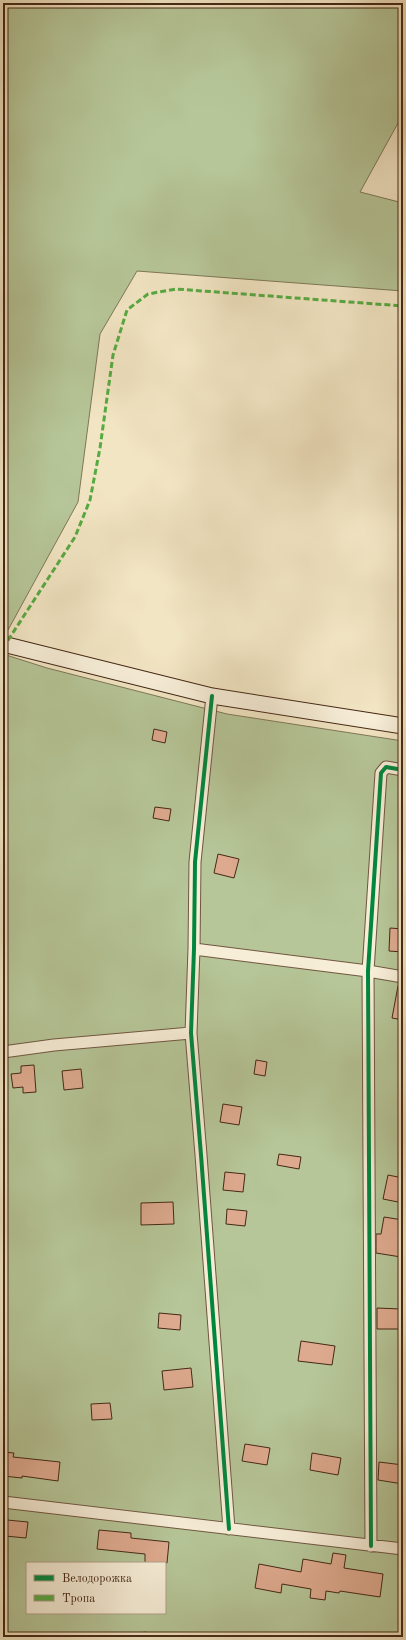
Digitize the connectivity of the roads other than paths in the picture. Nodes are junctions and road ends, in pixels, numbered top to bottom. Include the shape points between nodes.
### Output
1 (3, 644) edge
2 (212, 696) junction
3 (403, 726) edge
4 (403, 770) edge
5 (194, 949) junction
6 (368, 970) junction
7 (403, 977) edge
8 (191, 1033) junction
9 (3, 1052) edge
10 (3, 1502) edge
11 (229, 1529) junction
12 (371, 1546) junction
13 (403, 1549) edge

1 - 2 street
2 - 3 street
2 - 5 street via 195,862
4 - 6 street via 386,767 381,773
5 - 6 street
5 - 8 street
6 - 7 street
6 - 12 street
8 - 9 street
8 - 11 street
10 - 11 street
11 - 12 street
12 - 13 street

